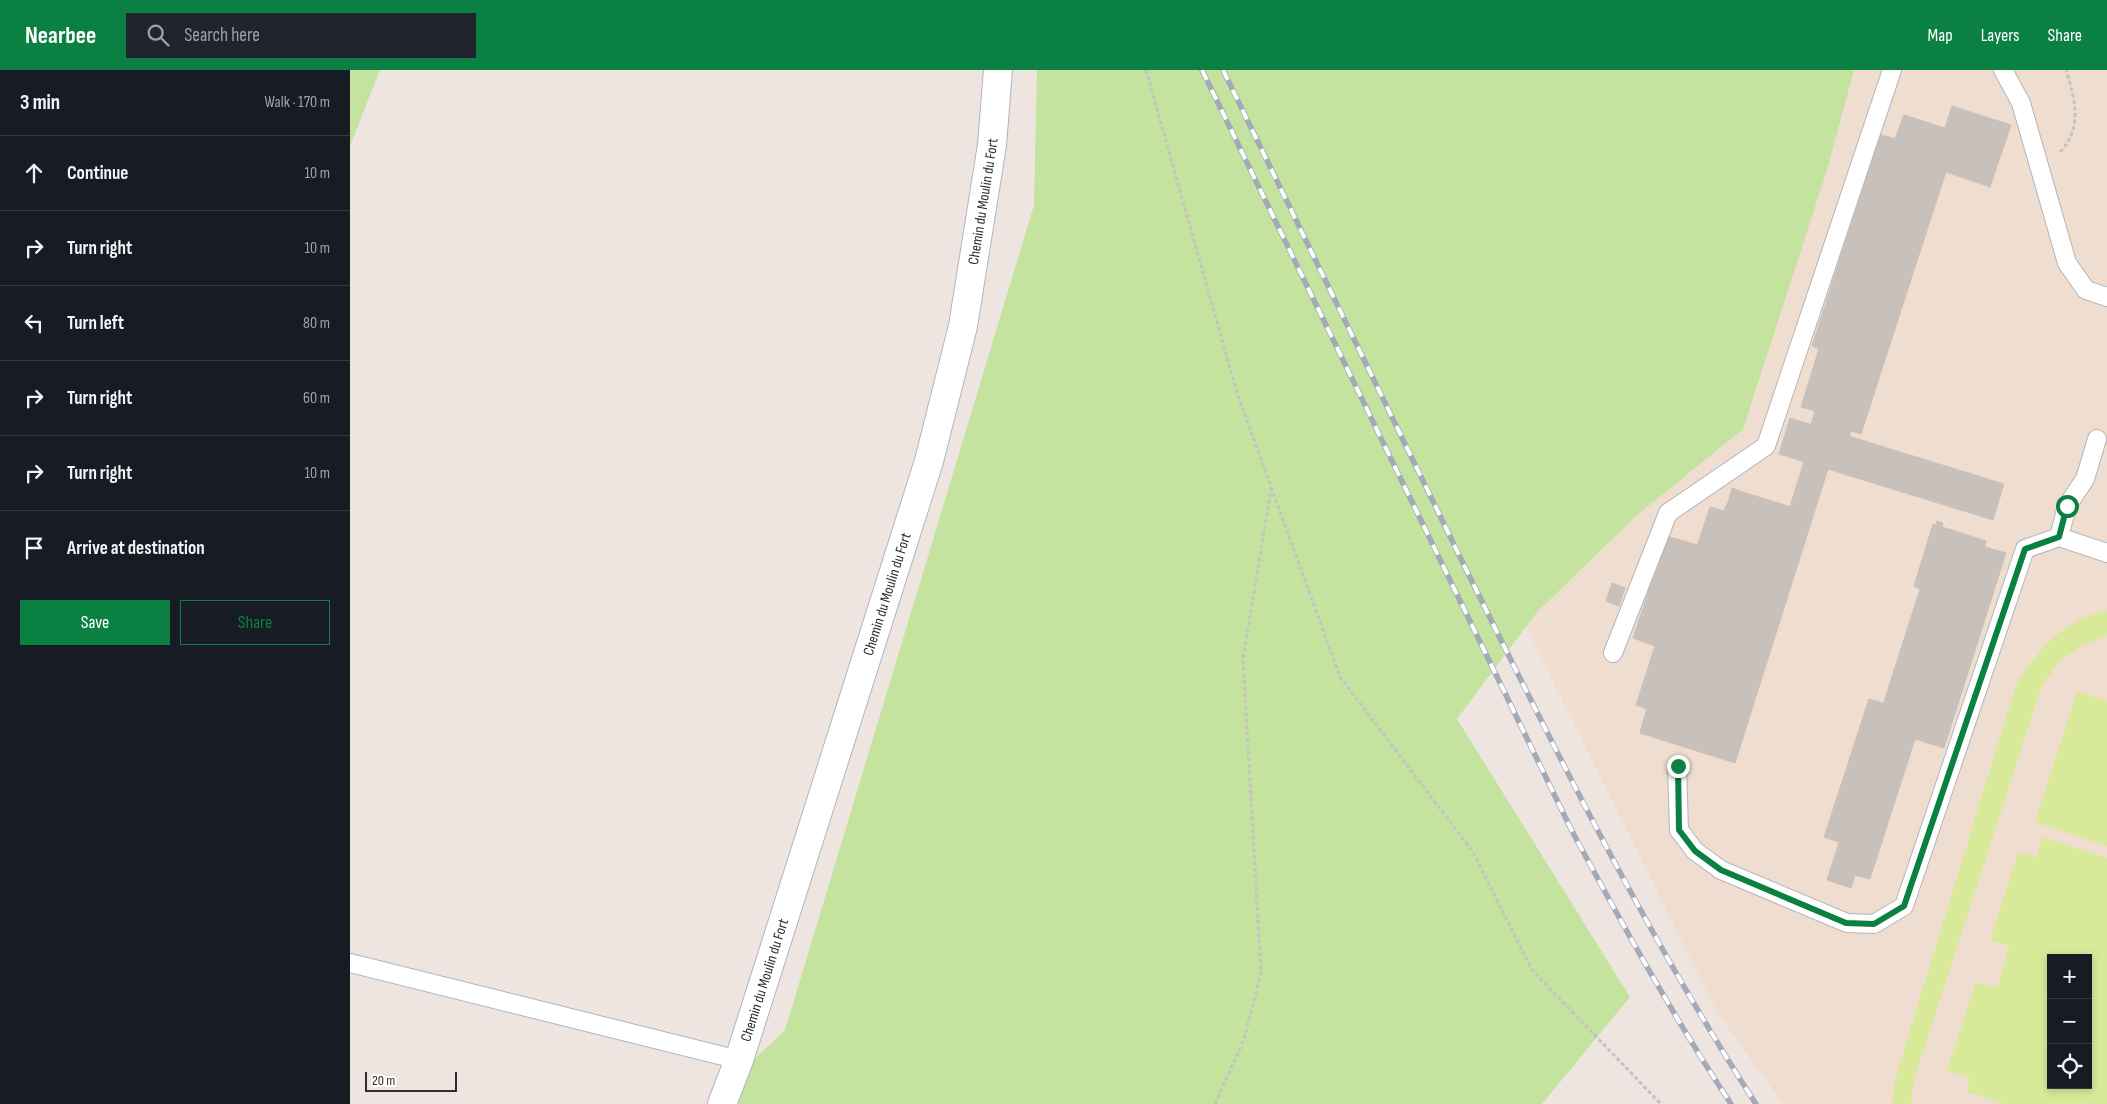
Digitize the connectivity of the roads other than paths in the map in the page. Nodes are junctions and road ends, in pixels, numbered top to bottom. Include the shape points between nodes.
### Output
1 (998, 70) edge
2 (1892, 70) edge
3 (2002, 70) edge
4 (2107, 297) edge
5 (2097, 439) dead end
6 (2059, 537) junction
7 (2107, 552) edge
8 (1613, 653) dead end
9 (1678, 766) dead end
10 (350, 963) edge
11 (739, 1060) junction
12 (722, 1104) edge

1 - 11 street, Chemin du Moulin du Fort via 992,144 964,326 929,461
2 - 8 lane via 1766,446 1668,513
3 - 4 lane via 2021,103 2067,263 2086,290
5 - 6 lane via 2085,479 2067,506
6 - 7 lane
6 - 9 lane via 2025,549 1904,906 1874,924 1846,923 1721,870 1695,851 1679,830
10 - 11 lane
11 - 12 street, Chemin du Moulin du Fort

